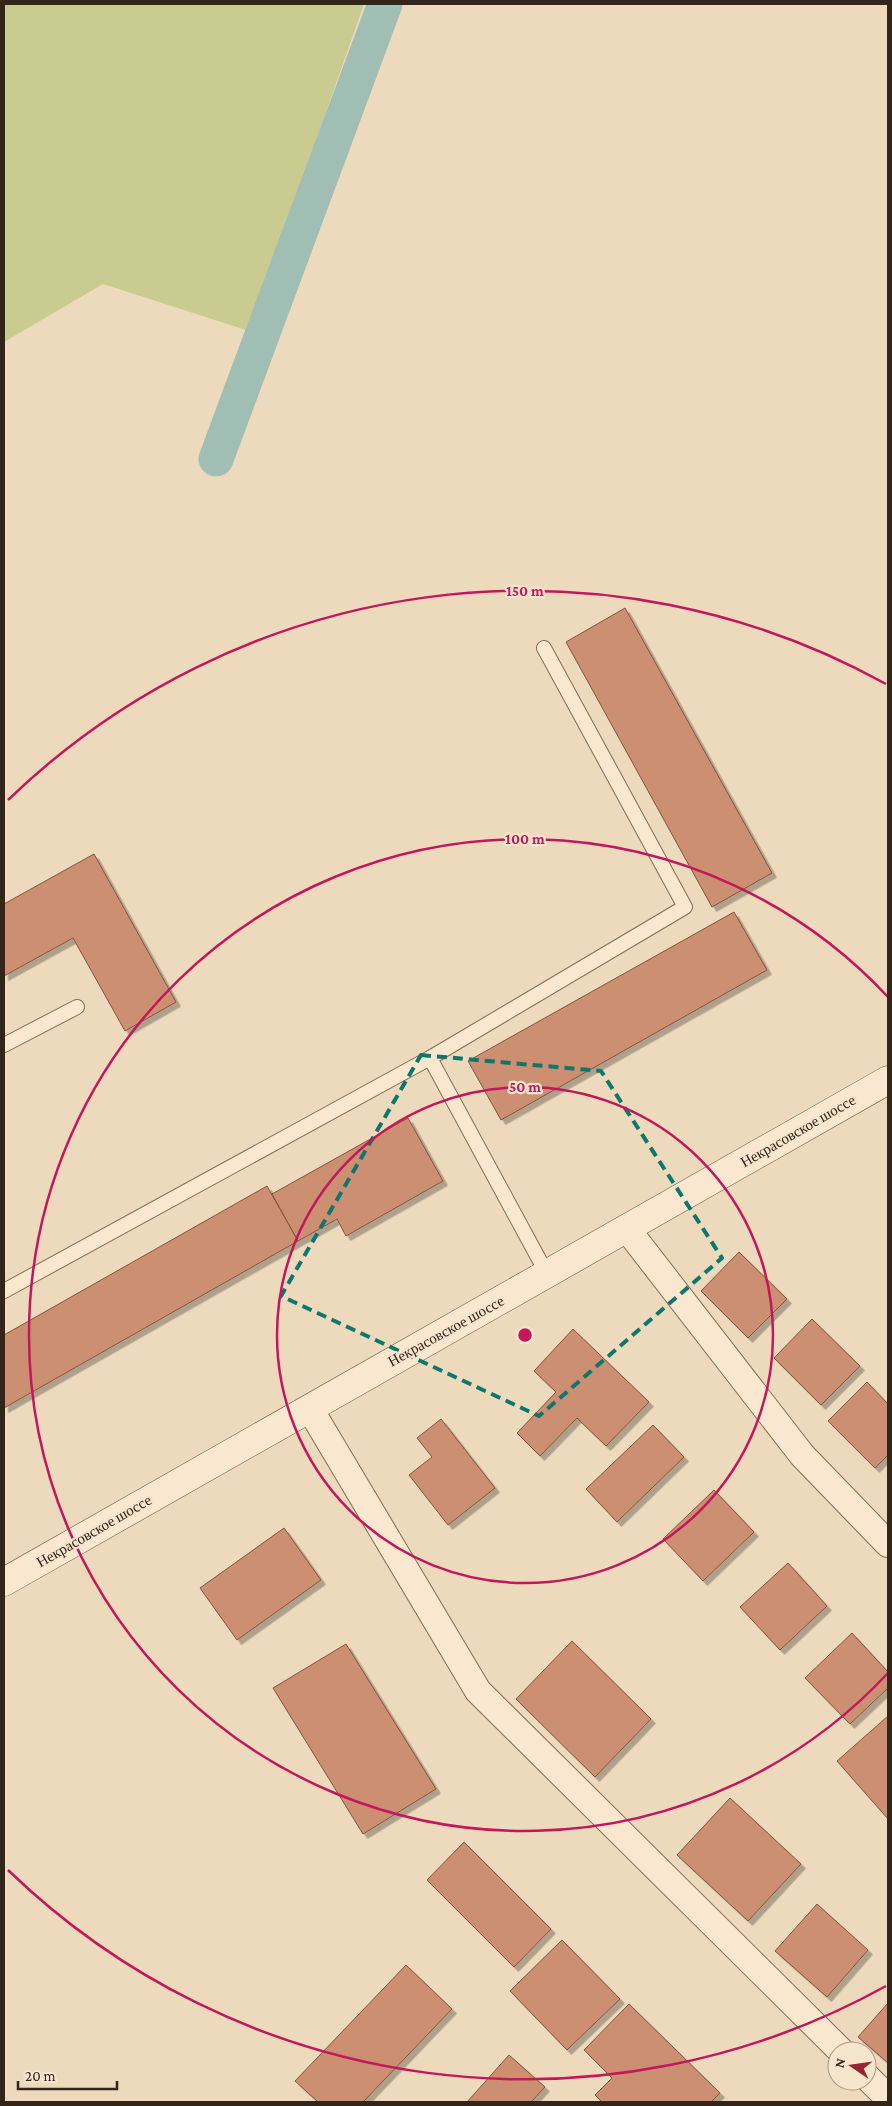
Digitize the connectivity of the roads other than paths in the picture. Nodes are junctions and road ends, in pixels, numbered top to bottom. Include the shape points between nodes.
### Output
1 (544, 648) dead end
2 (77, 1007) dead end
3 (4, 1045) edge
4 (430, 1058) junction
5 (887, 1082) edge
6 (627, 1229) junction
7 (547, 1274) junction
8 (4, 1291) edge
9 (310, 1408) junction
10 (888, 1544) edge
11 (4, 1582) edge
12 (831, 2041) edge
13 (877, 2087) edge
14 (888, 2098) edge

1 - 4 lane via 685,907
2 - 3 lane
4 - 7 lane
4 - 8 lane
5 - 6 main road, Некрасовское шоссе
6 - 7 main road, Некрасовское шоссе
6 - 10 street via 802,1455
7 - 9 main road, Некрасовское шоссе
9 - 11 main road, Некрасовское шоссе
9 - 12 street via 478,1691
13 - 14 street

